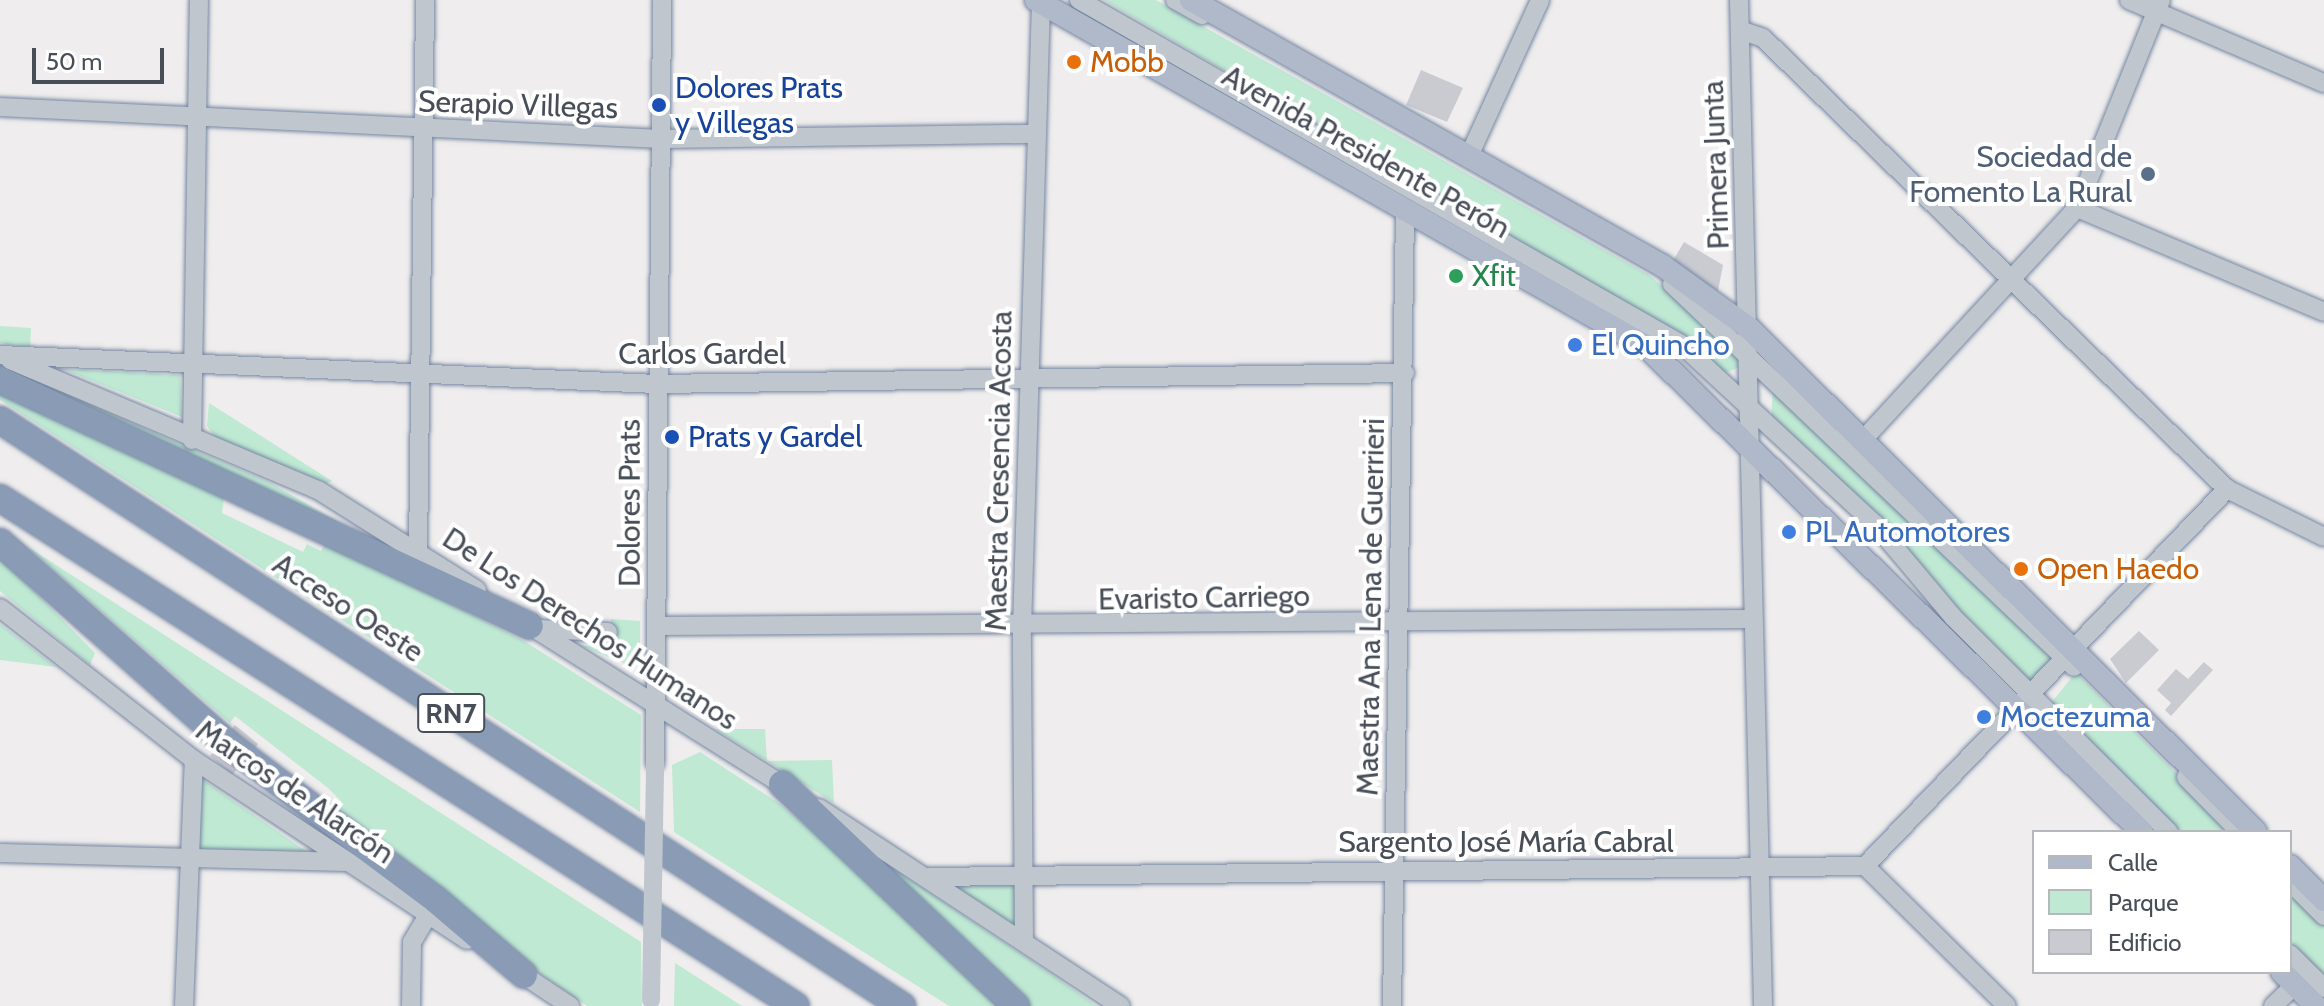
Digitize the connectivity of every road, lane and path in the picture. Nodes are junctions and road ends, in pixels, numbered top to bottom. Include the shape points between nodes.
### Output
1 (199, 0) edge
2 (425, 0) edge
3 (662, 0) edge
4 (1079, 0) edge
5 (1175, 0) edge
6 (1191, 0) edge
7 (1540, 0) edge
8 (1739, 0) edge
9 (2129, 0) edge
10 (1039, 1) edge
11 (2158, 6) edge
12 (1740, 30) junction
13 (2324, 83) edge
14 (0, 107) edge
15 (198, 115) junction
16 (425, 129) junction
17 (1035, 134) junction
18 (661, 139) junction
19 (1469, 156) junction
20 (2077, 208) junction
21 (1405, 210) junction
22 (2011, 275) junction
23 (2324, 312) edge
24 (1750, 329) junction
25 (0, 355) edge
26 (1751, 361) junction
27 (193, 363) junction
28 (419, 373) junction
29 (1405, 373) junction
30 (1030, 379) junction
31 (0, 380) edge
32 (657, 384) junction
33 (1750, 402) junction
34 (0, 420) edge
35 (192, 440) junction
36 (1860, 443) junction
37 (1752, 446) junction
38 (2227, 489) junction
39 (0, 498) edge
40 (2324, 537) edge
41 (0, 542) edge
42 (418, 552) junction
43 (0, 608) edge
44 (1751, 619) junction
45 (1400, 624) junction
46 (657, 626) junction
47 (533, 628) junction
48 (1022, 628) junction
49 (608, 632) dead end
50 (2070, 655) junction
51 (2027, 703) junction
52 (656, 706) junction
53 (194, 760) junction
54 (782, 784) junction
55 (2140, 830) edge
56 (2167, 830) edge
57 (2238, 830) edge
58 (2254, 830) edge
59 (0, 853) edge
60 (189, 862) junction
61 (348, 862) junction
62 (1865, 866) junction
63 (1759, 868) junction
64 (2292, 868) edge
65 (1392, 870) junction
66 (1023, 875) junction
67 (928, 877) junction
68 (2292, 884) edge
69 (2324, 900) edge
70 (428, 915) junction
71 (2324, 916) edge
72 (1024, 941) junction
73 (2292, 956) edge
74 (524, 975) junction
75 (2288, 979) edge
76 (2324, 988) edge
77 (651, 1003) edge
78 (184, 1006) edge
79 (411, 1006) edge
80 (570, 1006) edge
81 (796, 1006) edge
82 (902, 1006) edge
83 (1016, 1006) edge
84 (1121, 1006) edge
85 (1392, 1006) edge
86 (1763, 1006) edge
87 (2007, 1006) edge
88 (2273, 1006) edge
89 (2316, 1006) edge

1 - 15 street
2 - 16 street
3 - 18 street, Dolores Prats
4 - 33 street via 1681,344
5 - 26 street via 1659,276
6 - 19 main road, Avenida Presidente Perón
7 - 19 street
8 - 12 street, Primera Junta
9 - 11 street
10 - 17 street, Maestra Cresencia Acosta
10 - 21 main road, Avenida Presidente Perón
11 - 13 street
11 - 20 street
12 - 22 street via 1763,38
12 - 24 street, Primera Junta
14 - 15 street, Serapio Villegas
15 - 16 street, Serapio Villegas
15 - 27 street
16 - 18 street, Serapio Villegas
16 - 28 street
17 - 18 street, Serapio Villegas
17 - 30 street, Maestra Cresencia Acosta
18 - 32 street, Dolores Prats
19 - 24 main road, Avenida Presidente Perón via 1663,266
20 - 22 street
20 - 23 street
21 - 29 street, Maestra Ana Lena de Guerrieri
21 - 37 main road, Avenida Presidente Perón via 1647,347
22 - 36 street
22 - 38 street
24 - 26 street, Primera Junta
24 - 36 main road, Avenida Presidente Perón
25 - 27 street, Carlos Gardel
25 - 35 street, De Los Derechos Humanos
26 - 33 street, Primera Junta
26 - 50 street
27 - 28 street, Carlos Gardel
27 - 35 street
28 - 32 street, Carlos Gardel
28 - 42 street
29 - 30 street, Carlos Gardel
29 - 45 street, Maestra Ana Lena de Guerrieri
30 - 32 street, Carlos Gardel
30 - 48 street, Maestra Cresencia Acosta
31 - 47 highway
32 - 46 street, Dolores Prats
33 - 37 street, Primera Junta
33 - 51 street
34 - 82 highway, Acceso Oeste / RN7
35 - 42 street, De Los Derechos Humanos via 318,490
36 - 50 main road, Avenida Presidente Perón
37 - 44 street, Primera Junta
37 - 51 main road, Avenida Presidente Perón
38 - 40 street
38 - 50 street
39 - 81 highway, RN7
41 - 74 highway via 233,748 435,899
42 - 47 street, De Los Derechos Humanos
43 - 53 street, Marcos de Alarcón
44 - 45 street, Evaristo Carriego
44 - 63 street, Primera Junta
45 - 48 street, Evaristo Carriego
45 - 65 street, Maestra Ana Lena de Guerrieri
46 - 48 street, Evaristo Carriego
46 - 52 street, Dolores Prats
47 - 49 street
47 - 52 street, De Los Derechos Humanos
48 - 66 street, Maestra Cresencia Acosta
50 - 51 street
50 - 57 street
50 - 58 main road, Avenida Presidente Perón
51 - 55 main road, Avenida Presidente Perón
51 - 56 street
51 - 62 street
52 - 54 street, De Los Derechos Humanos
52 - 77 street, Dolores Prats, bridge
53 - 60 street
53 - 61 street, Marcos de Alarcón
54 - 67 street, De Los Derechos Humanos
54 - 83 highway
59 - 60 street
60 - 61 street
60 - 78 street
61 - 70 street, Marcos de Alarcón
62 - 63 street, Sargento José María Cabral
62 - 87 street
63 - 65 street, Sargento José María Cabral
63 - 86 street, Primera Junta
64 - 69 main road
65 - 66 street, Sargento José María Cabral
65 - 85 street, Maestra Ana Lena de Guerrieri
66 - 67 street, Sargento José María Cabral
66 - 72 street, Maestra Cresencia Acosta
67 - 72 street, De Los Derechos Humanos
68 - 71 street
70 - 74 street, Marcos de Alarcón
70 - 79 street via 412,942
72 - 84 street, De Los Derechos Humanos
73 - 76 street
74 - 80 street, Marcos de Alarcón
75 - 88 street
75 - 89 main road

